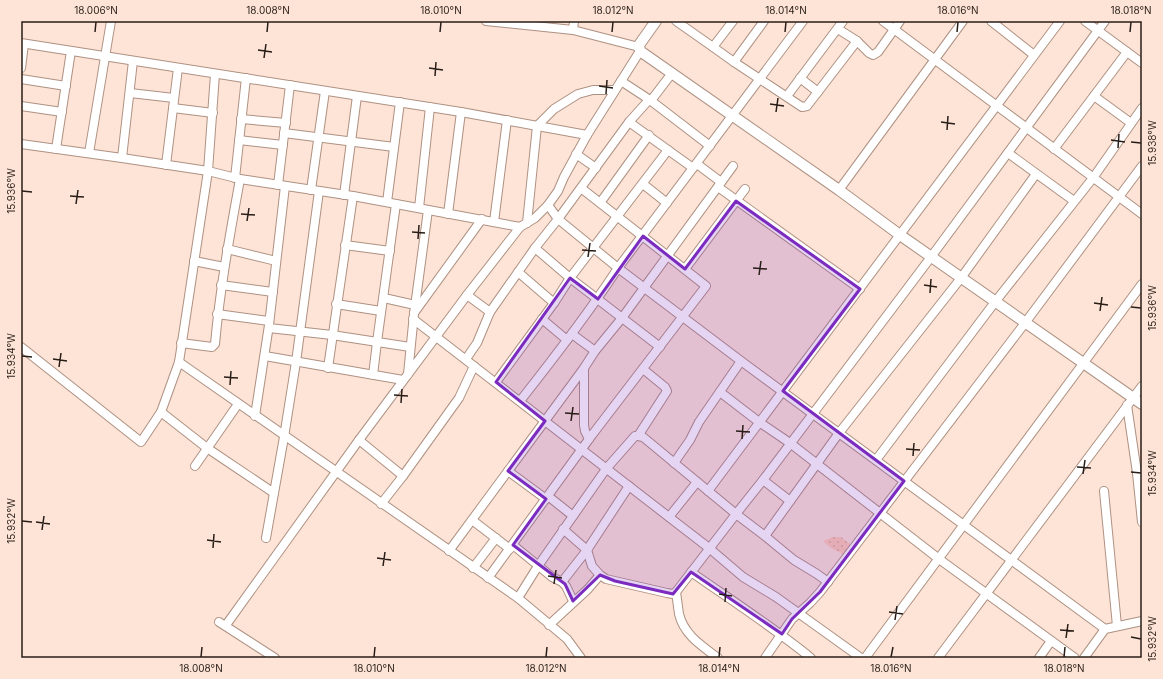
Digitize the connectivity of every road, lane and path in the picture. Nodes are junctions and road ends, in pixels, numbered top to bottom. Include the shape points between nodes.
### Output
1 (111, 21) edge
2 (486, 21) edge
3 (574, 21) edge
4 (656, 21) edge
5 (676, 21) edge
6 (732, 21) edge
7 (764, 21) edge
8 (803, 21) edge
9 (844, 21) edge
10 (883, 21) edge
11 (900, 21) edge
12 (963, 21) edge
13 (991, 21) edge
14 (1060, 21) edge
15 (1084, 21) edge
16 (1105, 21) edge
17 (838, 29) junction
18 (894, 29) junction
19 (573, 30) junction
20 (1098, 30) junction
21 (857, 41) junction
22 (23, 43) edge
23 (713, 47) junction
24 (639, 49) junction
25 (71, 51) junction
26 (1127, 52) junction
27 (1034, 55) junction
28 (105, 56) junction
29 (935, 59) junction
30 (133, 61) junction
31 (734, 62) junction
32 (1142, 63) edge
33 (21, 68) edge
34 (178, 68) junction
35 (672, 73) junction
36 (215, 74) junction
37 (246, 78) junction
38 (800, 78) junction
39 (21, 79) edge
40 (760, 79) junction
41 (621, 81) junction
42 (290, 85) junction
43 (66, 86) junction
44 (615, 90) junction
45 (325, 91) junction
46 (818, 92) junction
47 (130, 93) junction
48 (357, 96) junction
49 (787, 96) junction
50 (1094, 96) junction
51 (174, 98) junction
52 (650, 100) junction
53 (400, 102) junction
54 (21, 106) edge
55 (996, 106) junction
56 (430, 107) junction
57 (173, 108) junction
58 (1142, 108) edge
59 (62, 112) junction
60 (461, 112) junction
61 (213, 113) junction
62 (732, 116) junction
63 (241, 119) junction
64 (507, 120) junction
65 (629, 122) junction
66 (286, 123) junction
67 (1131, 123) junction
68 (537, 126) junction
69 (1026, 128) junction
70 (284, 133) junction
71 (587, 135) junction
72 (649, 135) junction
73 (318, 137) junction
74 (239, 140) junction
75 (351, 142) junction
76 (21, 144) edge
77 (283, 145) junction
78 (710, 146) junction
79 (394, 147) junction
80 (56, 149) junction
81 (1054, 149) junction
82 (668, 150) junction
83 (1008, 153) junction
84 (89, 154) junction
85 (576, 154) junction
86 (122, 158) junction
87 (166, 165) junction
88 (695, 166) junction
89 (733, 166) dead end
90 (1142, 166) edge
91 (596, 168) junction
92 (208, 172) junction
93 (1036, 174) junction
94 (238, 178) junction
95 (1093, 178) junction
96 (643, 184) junction
97 (719, 184) junction
98 (282, 186) junction
99 (581, 188) junction
100 (745, 189) dead end
101 (839, 190) junction
102 (315, 191) junction
103 (344, 195) junction
104 (352, 196) junction
105 (1118, 197) junction
106 (736, 201) junction
107 (1074, 201) junction
108 (387, 202) junction
109 (600, 203) junction
110 (667, 203) junction
111 (396, 204) junction
112 (548, 205) junction
113 (419, 208) junction
114 (428, 210) junction
115 (448, 214) junction
116 (1142, 214) edge
117 (617, 216) junction
118 (558, 219) junction
119 (482, 220) junction
120 (494, 222) junction
121 (523, 225) junction
122 (900, 235) junction
123 (642, 236) junction
124 (345, 245) junction
125 (535, 248) junction
126 (593, 248) junction
127 (227, 249) junction
128 (390, 251) junction
129 (667, 255) junction
130 (931, 257) junction
131 (194, 261) junction
132 (276, 261) junction
133 (224, 267) junction
134 (618, 268) junction
135 (685, 269) junction
136 (518, 272) junction
137 (570, 278) junction
138 (960, 278) junction
139 (221, 284) junction
140 (1142, 284) edge
141 (644, 287) junction
142 (860, 288) junction
143 (273, 292) junction
144 (467, 295) junction
145 (384, 298) junction
146 (598, 299) junction
147 (995, 302) junction
148 (554, 303) junction
149 (336, 304) junction
150 (415, 304) junction
151 (381, 311) junction
152 (490, 312) junction
153 (217, 314) junction
154 (413, 316) junction
155 (683, 317) junction
156 (622, 318) junction
157 (542, 319) junction
158 (1025, 323) junction
159 (269, 324) junction
160 (300, 331) junction
161 (332, 335) junction
162 (436, 336) junction
163 (569, 336) junction
164 (377, 342) junction
165 (182, 343) junction
166 (21, 347) edge
167 (410, 347) junction
168 (660, 347) junction
169 (595, 351) junction
170 (265, 356) junction
171 (466, 359) junction
172 (742, 361) junction
173 (178, 362) junction
174 (296, 362) junction
175 (1084, 363) junction
176 (474, 366) junction
177 (328, 368) junction
178 (584, 368) junction
179 (643, 369) junction
180 (374, 375) junction
181 (406, 377) junction
182 (496, 382) junction
183 (1142, 386) edge
184 (783, 391) junction
185 (720, 392) junction
186 (520, 401) junction
187 (1130, 402) junction
188 (238, 404) junction
189 (1142, 404) edge
190 (161, 412) junction
191 (812, 413) junction
192 (256, 416) junction
193 (545, 421) junction
194 (759, 422) junction
195 (839, 433) junction
196 (638, 436) junction
197 (284, 437) junction
198 (589, 439) junction
199 (359, 440) junction
200 (790, 443) junction
201 (207, 448) junction
202 (582, 449) junction
203 (876, 460) junction
204 (674, 463) junction
205 (816, 465) junction
206 (195, 466) dead end
207 (606, 469) junction
208 (508, 471) junction
209 (336, 473) junction
210 (1140, 473) edge
211 (403, 476) junction
212 (763, 480) junction
213 (904, 481) junction
214 (697, 482) junction
215 (629, 486) junction
216 (708, 491) junction
217 (1104, 491) dead end
218 (274, 493) junction
219 (547, 498) junction
220 (790, 501) junction
221 (381, 504) junction
222 (880, 513) junction
223 (736, 514) junction
224 (573, 516) junction
225 (669, 517) junction
226 (472, 520) junction
227 (1142, 522) edge
228 (964, 525) junction
229 (564, 529) junction
230 (765, 536) junction
231 (266, 538) dead end
232 (496, 538) junction
233 (512, 547) junction
234 (709, 548) junction
235 (587, 550) junction
236 (449, 551) junction
237 (939, 559) junction
238 (1012, 560) junction
239 (538, 566) junction
240 (473, 568) junction
241 (691, 572) junction
242 (600, 575) junction
243 (488, 578) junction
244 (562, 582) junction
245 (828, 582) junction
246 (676, 592) junction
247 (986, 593) junction
248 (518, 598) junction
249 (573, 601) junction
250 (798, 612) junction
251 (1142, 621) edge
252 (550, 625) junction
253 (1117, 626) junction
254 (1105, 629) junction
255 (782, 634) junction
256 (1051, 641) junction
257 (275, 658) edge
258 (581, 658) edge
259 (718, 658) edge
260 (765, 658) edge
261 (811, 658) edge
262 (861, 658) edge
263 (865, 658) edge
264 (938, 658) edge
265 (1039, 658) edge
266 (1075, 658) edge
267 (1084, 658) edge

1 - 28 street
2 - 19 street
3 - 19 street
4 - 24 main road
5 - 23 street
6 - 23 street
7 - 31 street
8 - 40 street
9 - 17 street
10 - 18 street
11 - 18 street
12 - 29 street
13 - 27 street
14 - 27 street
15 - 20 street
16 - 20 street
17 - 21 street
17 - 38 street
18 - 21 street via 876,54 869,54
18 - 29 street
19 - 24 street
20 - 26 street
20 - 69 street
21 - 46 street
22 - 25 street
22 - 33 street
23 - 31 street
24 - 35 main road
24 - 41 street
25 - 28 street
25 - 43 street
26 - 32 street
26 - 50 street
27 - 55 street
28 - 30 street
28 - 84 street
29 - 55 street
29 - 101 street
30 - 34 street
30 - 47 street
31 - 40 street
34 - 36 street
34 - 51 street
35 - 52 street
35 - 62 main road
36 - 37 street
36 - 61 street
37 - 42 street
37 - 63 street
38 - 46 street
38 - 49 street
39 - 43 street
40 - 49 street
40 - 62 street
41 - 44 street
41 - 52 street
42 - 45 street
42 - 66 street
43 - 59 street
44 - 68 street via 593,90 578,94 554,109
44 - 71 street
45 - 48 street
45 - 73 street
46 - 49 street via 805,107
47 - 51 street
47 - 86 street
48 - 53 street
48 - 75 street
50 - 67 street
50 - 81 street
51 - 57 street
52 - 65 street
52 - 78 street
53 - 56 street
53 - 79 street
54 - 59 street
55 - 69 street
55 - 122 street
56 - 60 street
56 - 113 street
57 - 61 street
57 - 87 street
58 - 67 street
59 - 80 street
60 - 64 street
60 - 115 street
61 - 92 street
62 - 78 street
62 - 101 main road
63 - 66 street
63 - 74 street
64 - 68 street
64 - 120 street
65 - 72 street
65 - 91 street
66 - 70 street
67 - 95 street
68 - 71 street
68 - 121 street
69 - 81 street
69 - 83 street
70 - 73 street
70 - 77 street
71 - 85 street
72 - 82 street
72 - 109 street
73 - 75 street
73 - 102 street
74 - 77 street
74 - 94 street
75 - 79 street
75 - 103 street
76 - 80 street
77 - 98 street
78 - 88 street
79 - 108 street
80 - 84 street
81 - 95 street
82 - 88 street
82 - 96 street
83 - 93 street
83 - 130 street
84 - 86 street
85 - 91 street
85 - 112 street via 558,191
86 - 87 street
87 - 92 street
88 - 97 street
88 - 110 street
89 - 97 street
90 - 105 street
91 - 99 street
92 - 94 street
92 - 131 street
93 - 107 street
93 - 138 street
94 - 98 street
94 - 127 street
95 - 105 street
95 - 107 street
96 - 110 street
96 - 117 street
97 - 106 street
97 - 129 street
98 - 102 street
98 - 132 street
99 - 109 street
99 - 118 street
100 - 106 street
101 - 122 main road
102 - 103 street
102 - 160 street
103 - 104 street
104 - 108 street
104 - 124 street
105 - 116 street
105 - 158 street
106 - 135 street
106 - 142 street
107 - 147 street
108 - 111 street
109 - 117 street
110 - 123 street
111 - 113 street
111 - 128 street
112 - 118 street
112 - 121 street
113 - 114 street
114 - 115 street
114 - 150 street
115 - 119 street
117 - 123 street
117 - 126 street
118 - 125 street
118 - 126 street
119 - 120 street
119 - 154 street
120 - 121 street
121 - 144 street
122 - 130 main road
122 - 142 street
123 - 129 street
123 - 134 street
124 - 128 street
124 - 149 street
125 - 136 street
125 - 137 street
126 - 134 street
126 - 137 street
127 - 132 street
127 - 133 street
128 - 145 street
129 - 135 street
129 - 141 street
130 - 138 main road
130 - 191 street
131 - 133 street
131 - 165 street
132 - 143 street
133 - 139 street
134 - 141 street
134 - 146 street
135 - 155 street via 706,286
136 - 148 street
136 - 152 street
137 - 146 street
137 - 148 street
138 - 147 main road
138 - 195 street
139 - 143 street
139 - 153 street
140 - 175 street
141 - 155 street
141 - 156 street
142 - 184 street
143 - 159 street
144 - 152 street
144 - 162 street
145 - 150 street
145 - 151 street
146 - 156 street
146 - 163 street
147 - 158 main road
147 - 203 street
148 - 157 street
149 - 151 street
149 - 161 street
150 - 154 street
151 - 164 street
152 - 171 street via 480,336
153 - 159 street
153 - 165 street via 214,346
154 - 162 street
154 - 167 street
155 - 168 street
155 - 172 street
156 - 168 street
156 - 169 street
157 - 163 street
157 - 182 street
158 - 175 main road
158 - 213 street
159 - 160 street
159 - 170 street
160 - 161 street
160 - 174 street
161 - 164 street
161 - 177 street
162 - 171 street
162 - 181 street
163 - 169 street
163 - 186 street
164 - 167 street
164 - 180 street
165 - 173 street
166 - 190 street via 141,442
167 - 181 street
168 - 179 street
169 - 178 street
170 - 174 street
170 - 192 street
171 - 176 street
172 - 184 street
172 - 185 street
173 - 188 street
173 - 190 street
174 - 177 street
174 - 197 street
175 - 187 main road
175 - 228 street
176 - 182 street
176 - 211 street via 459,398
177 - 180 street
178 - 193 street
178 - 198 street via 584,425
179 - 196 street via 667,391
179 - 198 street
180 - 181 street
181 - 199 street
182 - 186 street
183 - 187 street
184 - 191 street
184 - 194 street
185 - 194 street
185 - 204 street
186 - 193 street
187 - 189 main road
187 - 210 street
187 - 238 street
188 - 192 street
188 - 201 street
190 - 201 street
191 - 195 street
191 - 200 street
192 - 197 street
193 - 202 street
193 - 208 street
194 - 200 street
194 - 216 street
195 - 203 street
195 - 205 street
196 - 204 street via 643,437
196 - 207 street via 635,436
197 - 209 street
197 - 218 street
198 - 202 street
199 - 209 street
199 - 211 street
200 - 205 street
200 - 212 street
201 - 206 street
201 - 218 street
202 - 207 street
202 - 219 street
203 - 213 street
204 - 214 street
205 - 220 street
205 - 222 street
207 - 215 street
207 - 224 street
208 - 219 street
208 - 226 street
209 - 221 street
209 - 257 street via 222,624
210 - 227 street
211 - 221 street
212 - 220 street
212 - 223 street
213 - 222 street
213 - 228 street
214 - 216 street
214 - 225 street
215 - 225 street
215 - 235 street
216 - 223 street
217 - 253 street
218 - 231 street
219 - 224 street
219 - 233 street
220 - 230 street
221 - 236 street
222 - 237 street
222 - 245 street
223 - 230 street
223 - 234 street
224 - 229 street
225 - 234 street
226 - 232 street
226 - 236 street
228 - 237 street
228 - 238 street
229 - 235 street
229 - 239 street
230 - 245 street via 794,560
232 - 233 street
232 - 240 street
233 - 239 street
233 - 243 street
234 - 241 street
234 - 250 street via 743,577
235 - 242 street via 592,566
235 - 244 street
236 - 240 street
237 - 247 street
237 - 263 street
238 - 247 street
238 - 254 street
239 - 244 street
239 - 248 street
240 - 243 street
241 - 246 street
241 - 255 street
242 - 246 street via 615,582 673,594
242 - 249 street
243 - 248 street
244 - 249 street
245 - 250 street via 810,603
246 - 259 street via 680,615 687,631
247 - 256 street
247 - 264 street
248 - 252 street
249 - 252 street
250 - 255 street
250 - 262 street
251 - 253 street
252 - 258 street via 567,639
253 - 254 street
254 - 267 street
255 - 260 street
255 - 261 street
256 - 265 street
256 - 266 street

